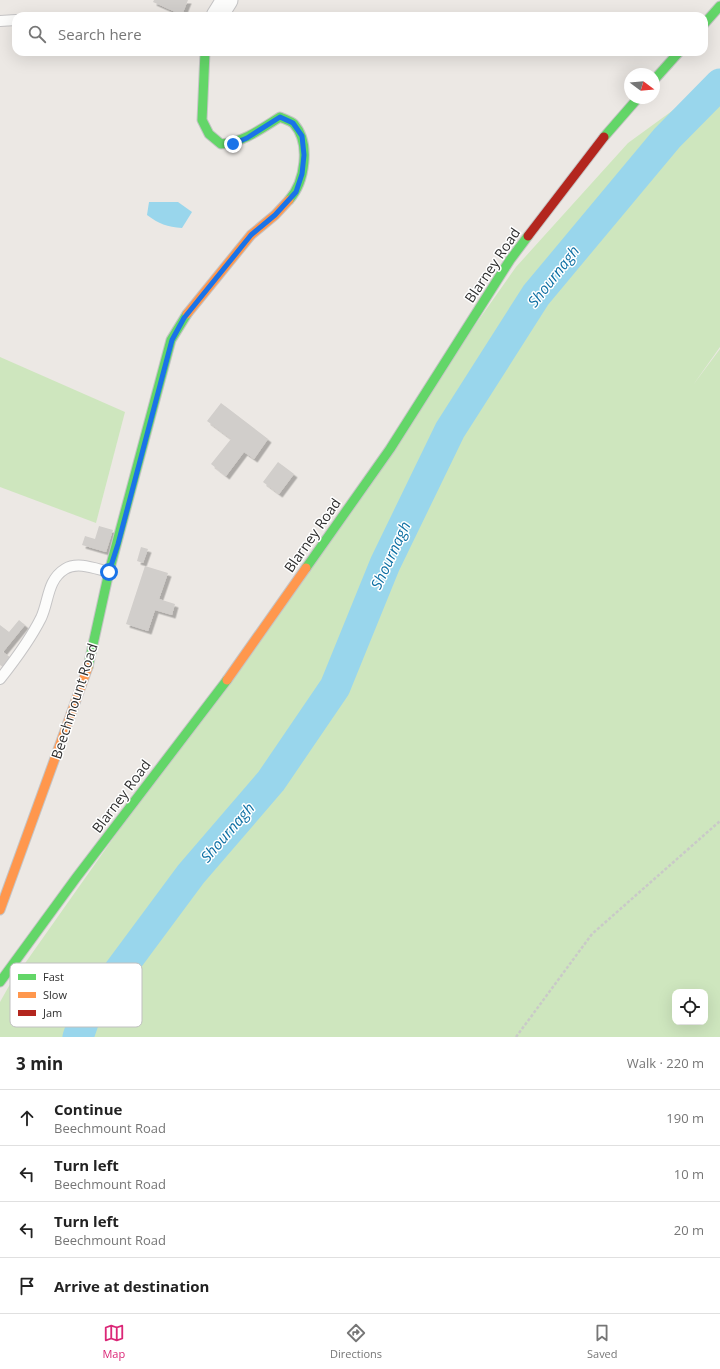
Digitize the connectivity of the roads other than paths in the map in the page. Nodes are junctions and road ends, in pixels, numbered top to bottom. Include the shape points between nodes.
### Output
1 (227, 0) edge
2 (720, 6) edge
3 (220, 12) edge
4 (12, 20) edge
5 (708, 20) edge
6 (0, 21) edge
7 (205, 56) edge
8 (675, 56) edge
9 (660, 73) edge
10 (633, 104) edge
11 (109, 572) junction
12 (0, 679) edge
13 (0, 910) edge
14 (14, 963) edge
15 (10, 969) edge
16 (0, 982) edge

1 - 3 street
2 - 5 main road
4 - 6 lane
7 - 11 main road, Beechmount Road via 202,120 209,134 221,144 233,144 280,117 287,120 293,123 302,136 302,174 296,192 275,215 251,235 189,312 172,340
8 - 9 main road
10 - 14 main road, Blarney Road via 600,142 510,260 390,449 240,661
11 - 12 lane via 78,565 65,569 52,582 41,617 16,659
11 - 13 main road, Beechmount Road via 88,668
15 - 16 main road, Blarney Road

